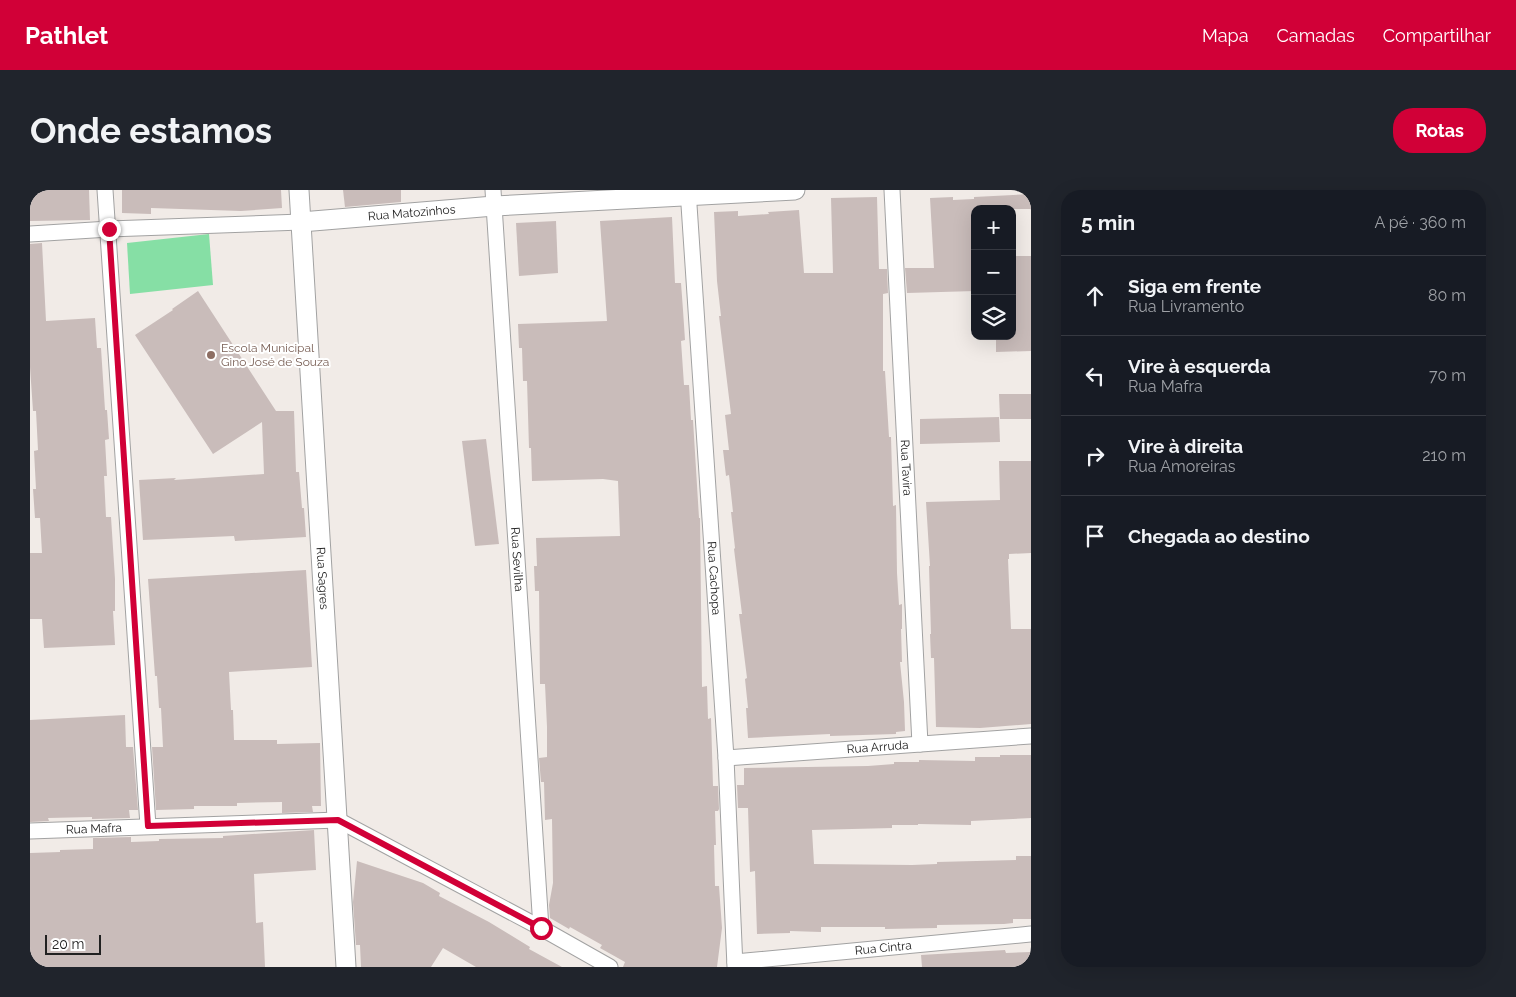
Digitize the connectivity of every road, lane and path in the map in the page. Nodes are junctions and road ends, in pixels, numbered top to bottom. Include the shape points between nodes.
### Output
1 (105, 190) edge
2 (300, 190) edge
3 (795, 190) edge
4 (892, 190) edge
5 (688, 193) edge
6 (494, 198) edge
7 (302, 222) junction
8 (109, 229) junction
9 (30, 234) edge
10 (1031, 736) edge
11 (920, 744) junction
12 (726, 758) junction
13 (338, 820) junction
14 (148, 826) junction
15 (30, 831) edge
16 (541, 928) junction
17 (1031, 934) edge
18 (735, 964) edge
19 (346, 967) edge
20 (610, 967) edge

1 - 8 street
2 - 7 street, Rua Sagres
3 - 5 street, Rua Matozinhos
4 - 11 street, Rua Tavira
5 - 6 street, Rua Matozinhos
5 - 12 street, Rua Cachopa
6 - 7 street, Rua Matozinhos
6 - 16 street, Rua Sevilha
7 - 8 street, Rua Matozinhos
7 - 13 street, Rua Sagres
8 - 9 street, Rua Matozinhos
8 - 14 street
10 - 11 street, Rua Arruda
11 - 12 street, Rua Arruda
12 - 18 street, Rua Cachopa
13 - 14 street, Rua Mafra
13 - 16 street
13 - 19 street, Rua Sagres
14 - 15 street, Rua Mafra
16 - 20 street
17 - 18 street, Rua Cintra

